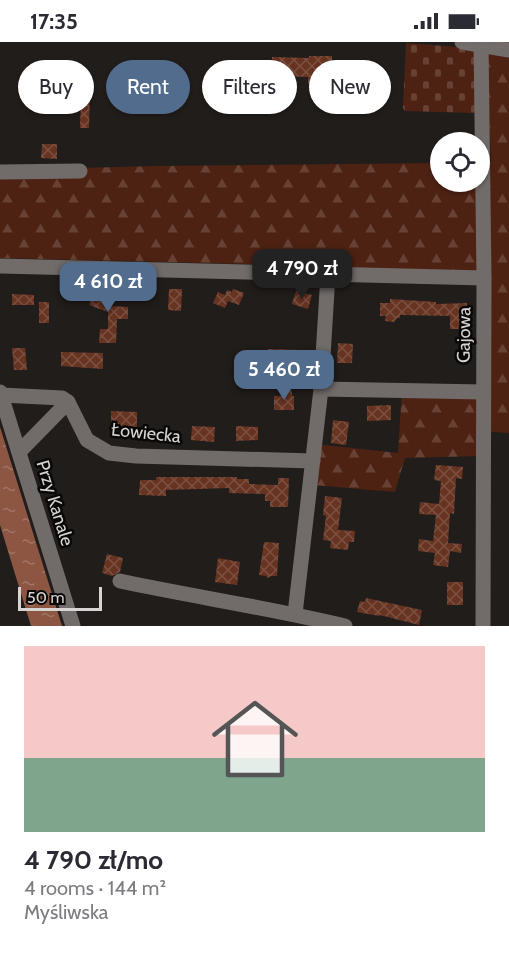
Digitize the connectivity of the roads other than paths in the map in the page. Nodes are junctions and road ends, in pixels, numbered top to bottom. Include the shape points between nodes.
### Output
1 (462, 42) edge
2 (481, 43) edge
3 (509, 50) edge
4 (80, 171) dead end
5 (0, 172) edge
6 (0, 266) edge
7 (328, 274) junction
8 (484, 278) junction
9 (321, 389) junction
10 (483, 392) junction
11 (1, 394) edge
12 (68, 402) junction
13 (19, 452) junction
14 (313, 461) junction
15 (120, 581) dead end
16 (295, 614) junction
17 (73, 626) edge
18 (345, 626) edge
19 (483, 626) edge

1 - 2 street
2 - 3 street
2 - 8 street, Gajowa
4 - 5 street
6 - 7 street
7 - 8 street
7 - 9 street
8 - 10 street, Gajowa
9 - 10 street
9 - 14 street
10 - 19 street, Gajowa
11 - 12 street via 62,398
11 - 13 street, Przy Kanale
12 - 13 street
12 - 14 street, Łowiecka via 87,440 108,453
13 - 17 street, Przy Kanale
14 - 16 street
15 - 16 street
16 - 18 street

